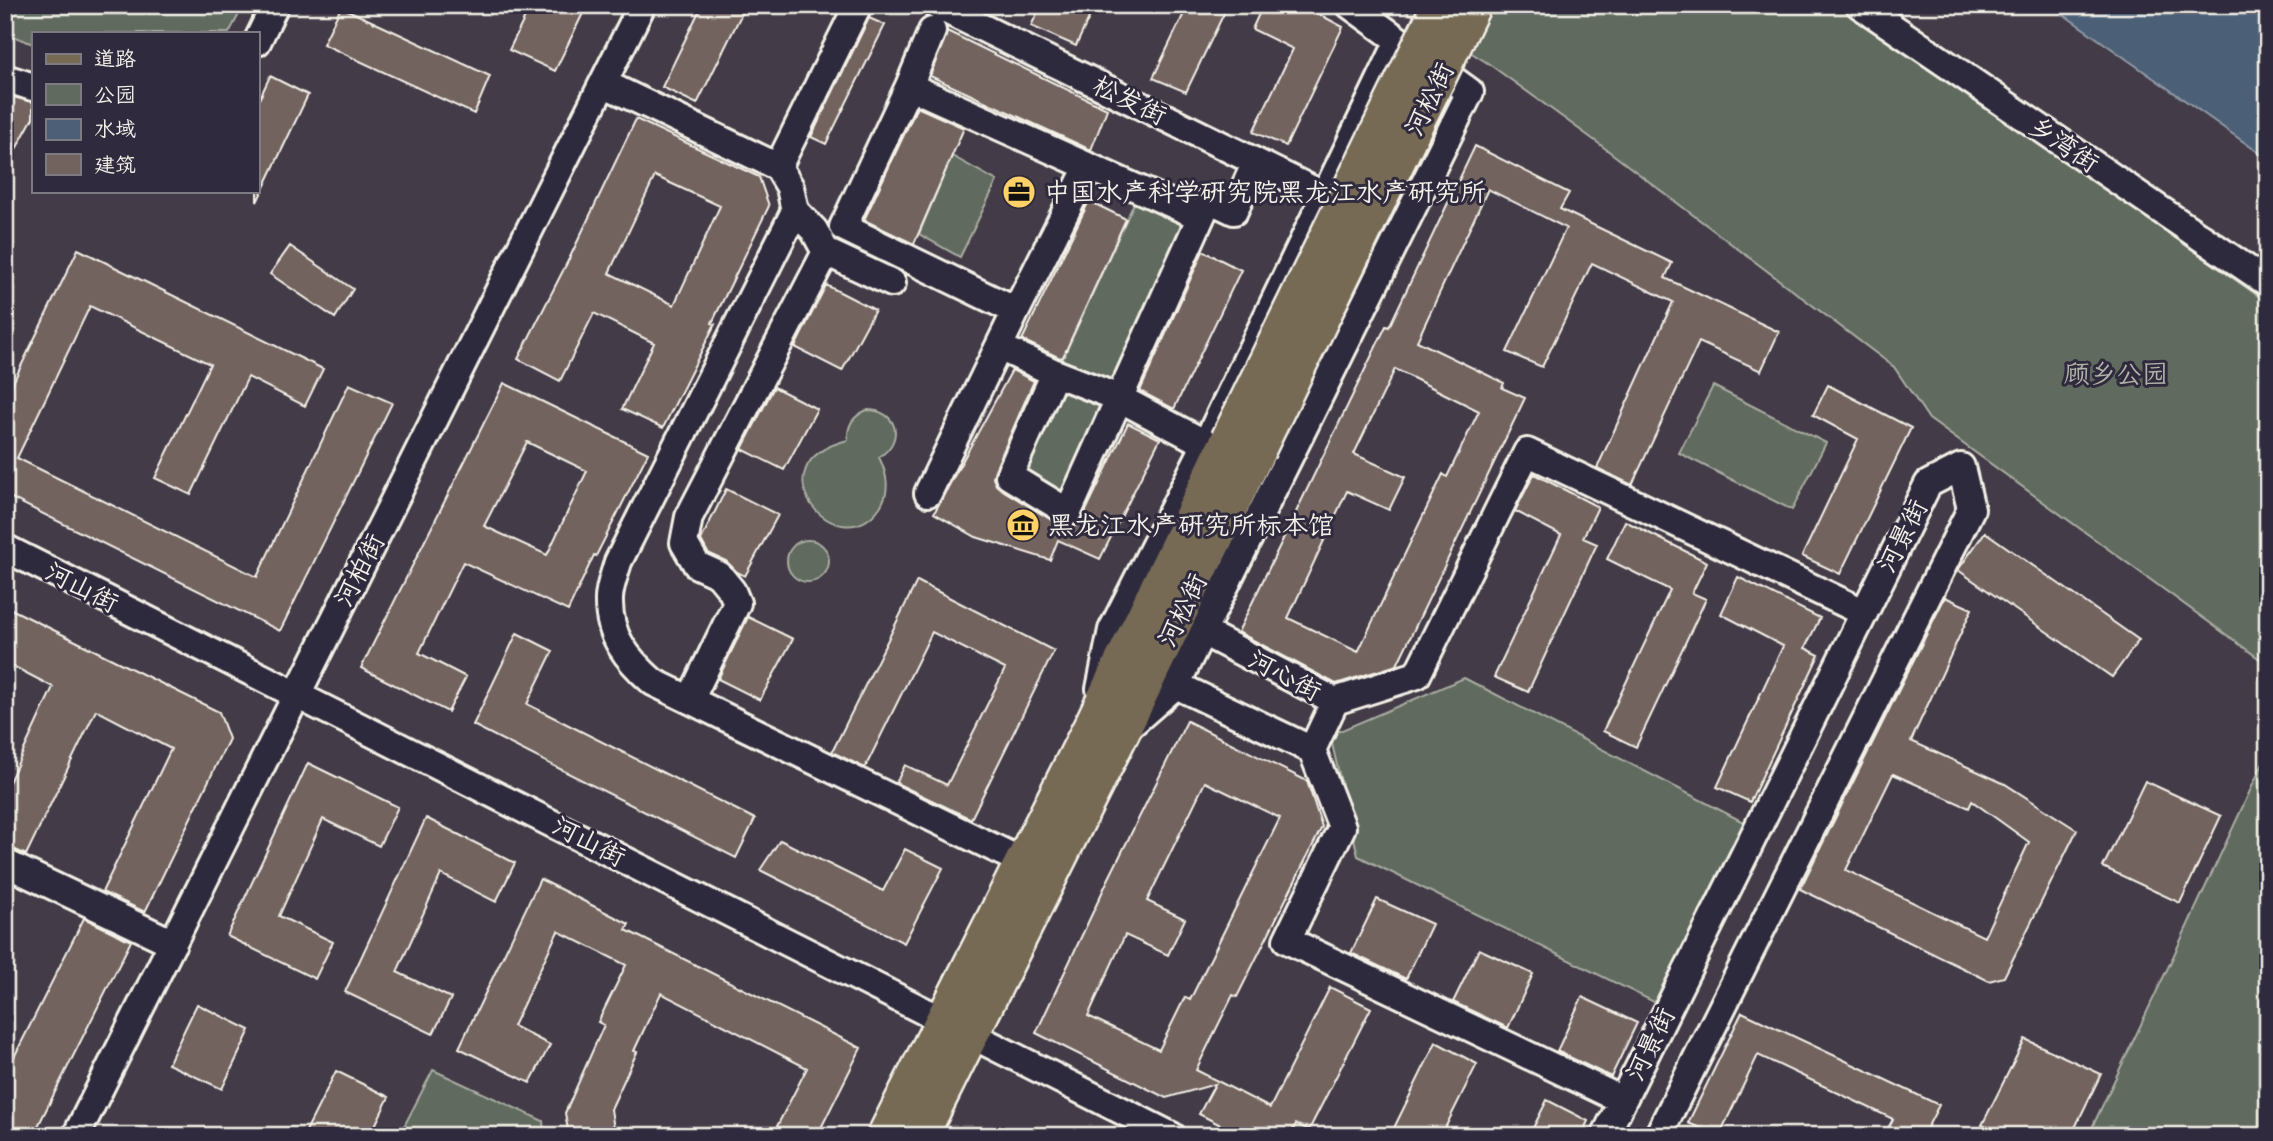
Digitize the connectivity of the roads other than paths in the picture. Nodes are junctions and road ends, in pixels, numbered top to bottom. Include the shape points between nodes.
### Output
1 (275, 5) edge
2 (642, 5) edge
3 (858, 5) edge
4 (936, 5) edge
5 (1350, 5) edge
6 (1439, 5) edge
7 (1474, 5) edge
8 (1860, 5) edge
9 (932, 31) dead end
10 (259, 39) edge
11 (1399, 41) junction
12 (5, 78) edge
13 (603, 83) junction
14 (909, 86) junction
15 (32, 87) edge
16 (1256, 162) junction
17 (778, 167) junction
18 (1088, 167) junction
19 (1324, 195) junction
20 (795, 211) junction
21 (1190, 212) dead end
22 (826, 253) junction
23 (892, 283) dead end
24 (2268, 283) edge
25 (1016, 311) junction
26 (999, 347) junction
27 (1055, 373) junction
28 (1119, 398) junction
29 (1217, 441) junction
30 (928, 493) dead end
31 (5, 548) edge
32 (1863, 612) junction
33 (1203, 632) junction
34 (1176, 685) junction
35 (297, 695) junction
36 (690, 700) junction
37 (1335, 701) junction
38 (1108, 726) junction
39 (1312, 750) junction
40 (1021, 861) junction
41 (5, 863) edge
42 (173, 943) junction
43 (944, 1020) junction
44 (972, 1035) junction
45 (1622, 1100) junction
46 (76, 1136) edge
47 (884, 1136) edge
48 (921, 1136) edge
49 (1172, 1136) edge
50 (1605, 1136) edge
51 (1658, 1136) edge

1 - 10 street
2 - 13 street, 河柏街
3 - 17 street
4 - 16 street, 松发街
5 - 11 street
6 - 29 main road, 河松街, bridge
7 - 38 main road, 河松街, bridge via 1258,451
8 - 24 street, 乡湾街
9 - 14 street
11 - 19 street
11 - 33 street via 1470,92
12 - 15 street
13 - 17 street
13 - 35 street, 河柏街
14 - 18 street
14 - 25 street via 843,227
16 - 19 street, 松发街
16 - 28 street via 1234,211 1209,199
17 - 20 street via 790,187
18 - 21 street
18 - 25 street
19 - 29 street
20 - 22 street via 814,230
20 - 36 street via 618,562 608,597 612,630 630,662 653,682
22 - 23 street
22 - 36 street via 690,517 684,543 697,565 719,575 737,603
25 - 26 street
26 - 27 street
26 - 30 street
27 - 28 street
27 - 28 street via 1009,476 1068,512
28 - 29 street
29 - 38 main road, 河松街
31 - 35 street, 河山街
32 - 37 street via 1527,452 1417,675
32 - 45 street, 河景街
32 - 51 street, 河景街 via 1928,484 1961,467 1971,509
33 - 34 street
33 - 37 street, 河心街
34 - 38 street
34 - 39 street, 河心街
35 - 42 street, 河柏街
35 - 43 street, 河山街
36 - 40 street
37 - 39 street, 河心街
38 - 40 main road
38 - 44 main road, 河松街
39 - 45 street via 1342,827 1287,940
40 - 43 main road
41 - 42 street
42 - 46 street, 河柏街
43 - 44 street, 河山街
43 - 47 main road
44 - 48 main road, 河松街
44 - 49 street, 河山街
45 - 50 street, 河景街

